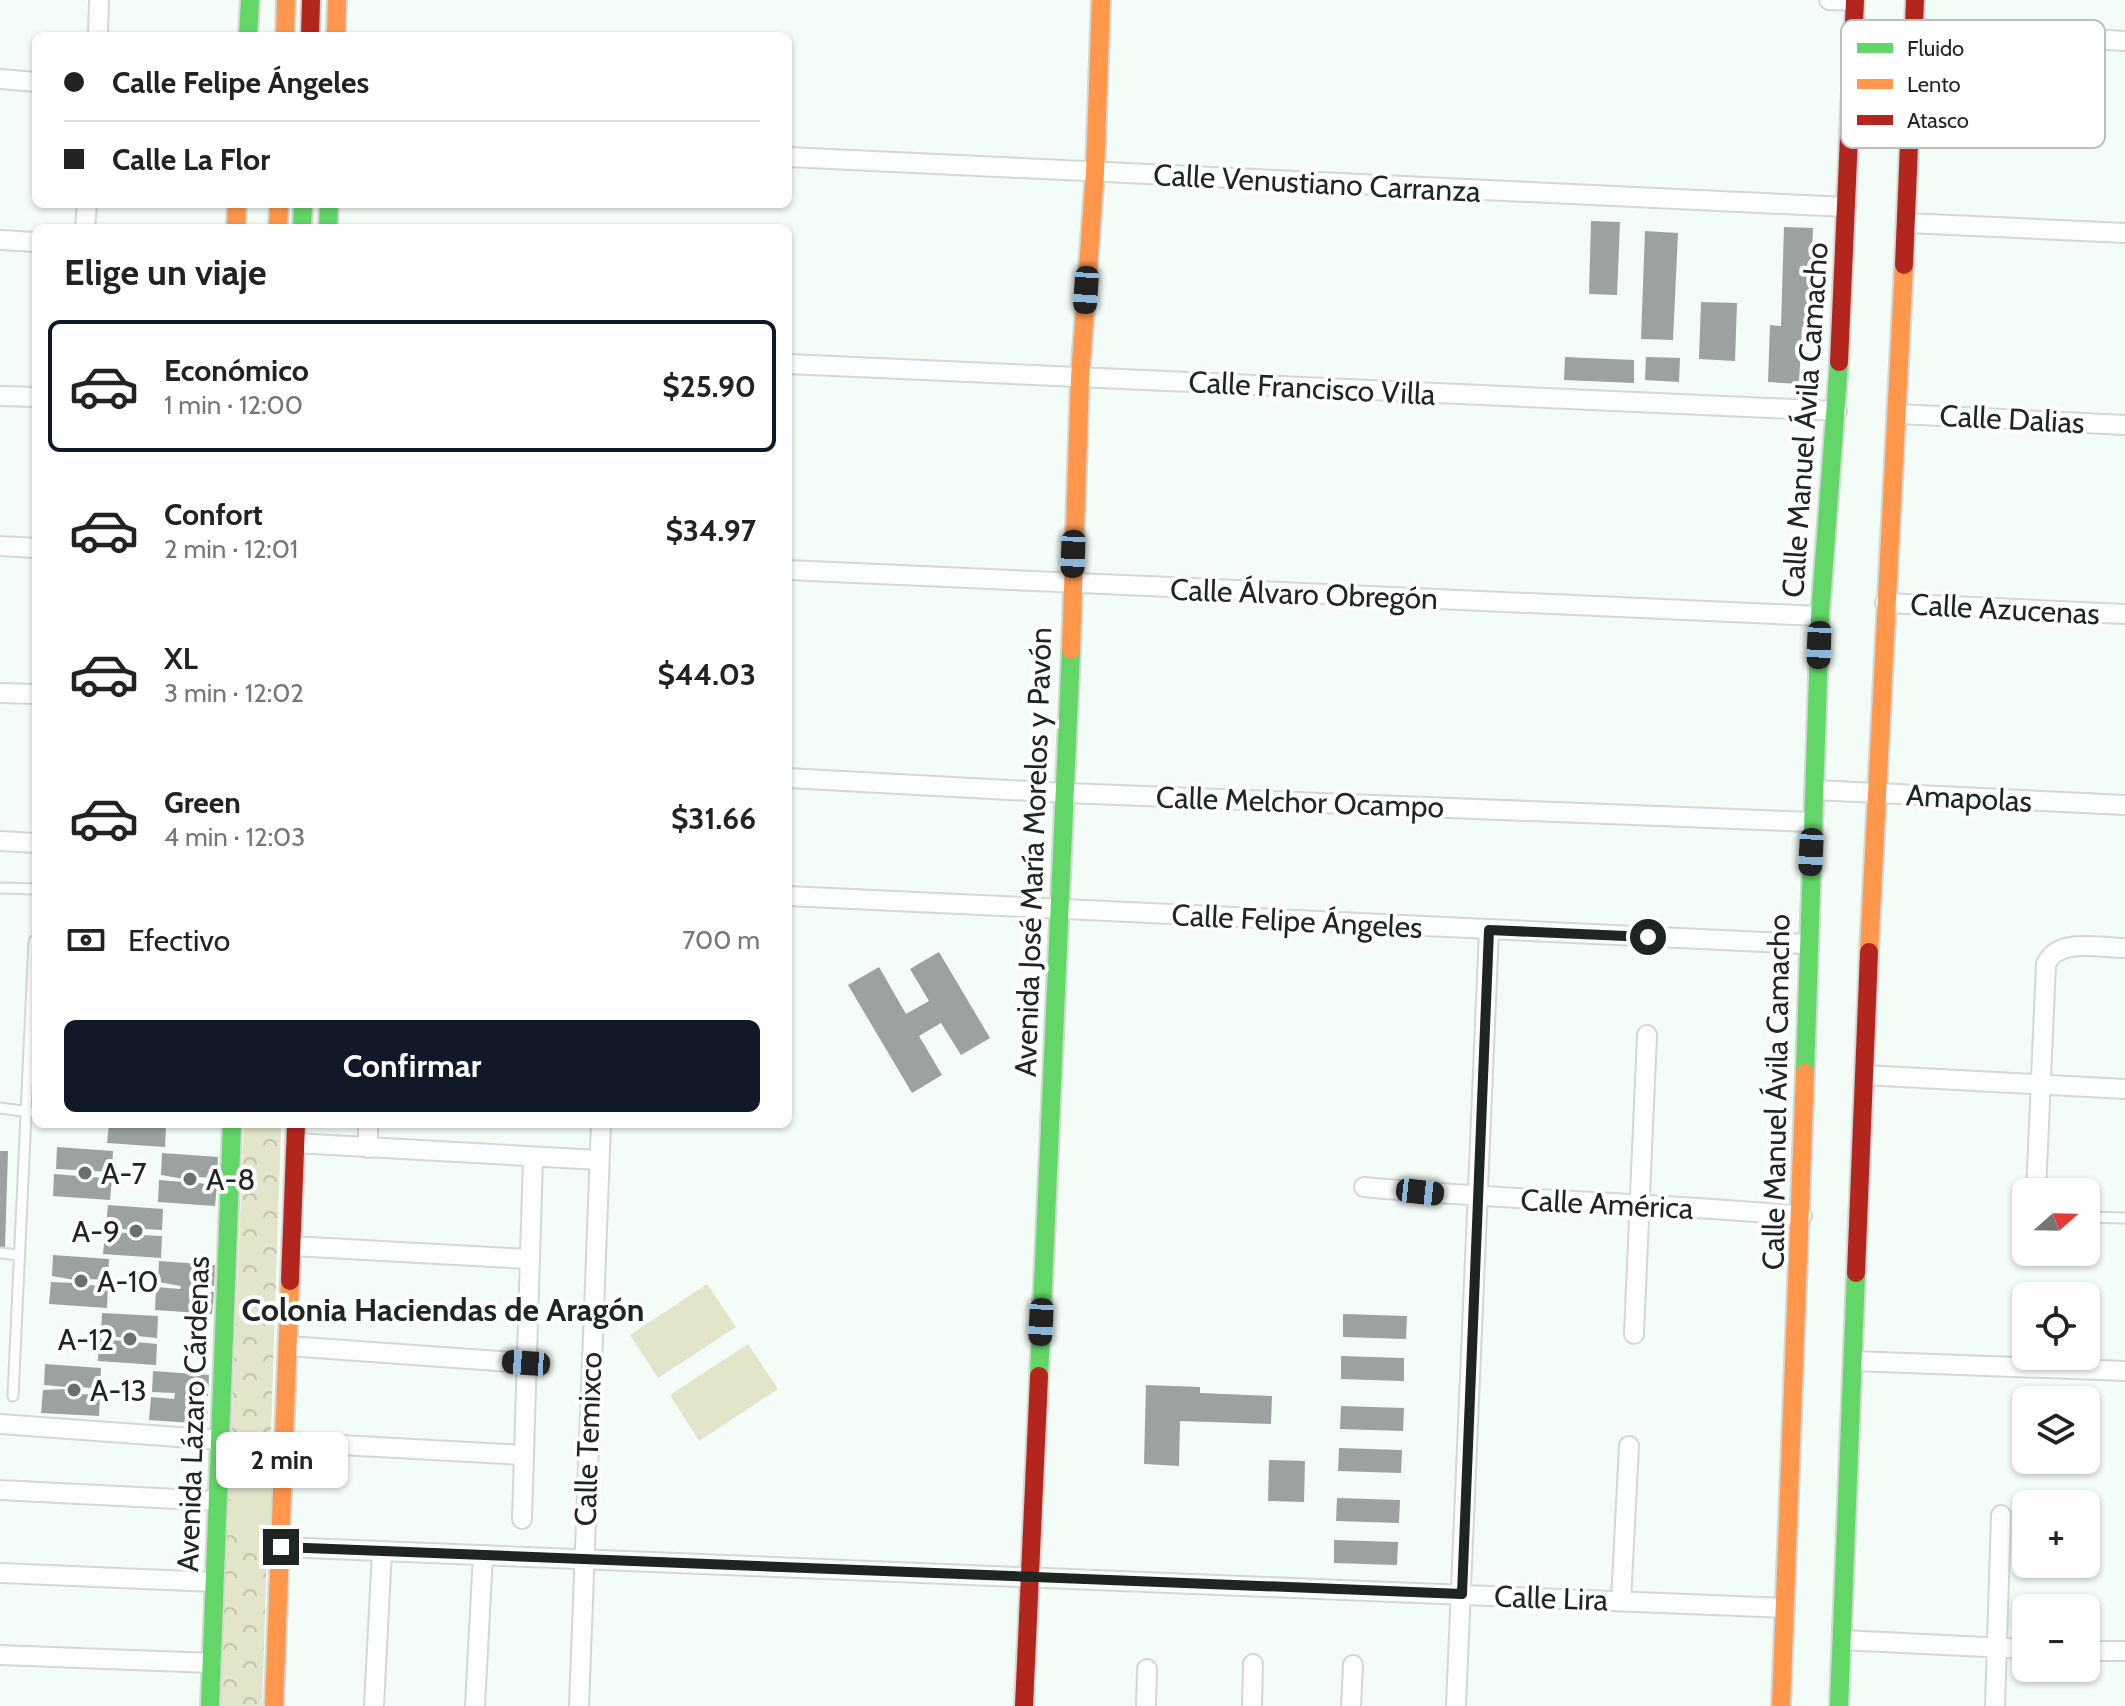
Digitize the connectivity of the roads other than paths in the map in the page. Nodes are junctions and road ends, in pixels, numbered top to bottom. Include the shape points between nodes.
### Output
1 (99, 0) edge
2 (250, 0) edge
3 (286, 0) edge
4 (311, 0) edge
5 (337, 0) edge
6 (1101, 0) edge
7 (1829, 0) edge
8 (1915, 0) edge
9 (1855, 1) edge
10 (1914, 20) edge
11 (98, 32) edge
12 (248, 32) edge
13 (285, 32) edge
14 (310, 32) edge
15 (336, 32) edge
16 (2105, 40) edge
17 (2125, 41) edge
18 (0, 79) edge
19 (32, 82) edge
20 (1849, 148) edge
21 (1910, 148) edge
22 (792, 157) edge
23 (1095, 172) junction
24 (1846, 207) junction
25 (1907, 223) junction
26 (2125, 233) edge
27 (0, 240) edge
28 (32, 242) edge
29 (792, 364) edge
30 (1080, 378) junction
31 (0, 396) edge
32 (32, 397) edge
33 (1837, 411) junction
34 (1898, 414) junction
35 (2125, 425) edge
36 (0, 546) edge
37 (32, 548) edge
38 (792, 570) edge
39 (1072, 584) junction
40 (1885, 603) junction
41 (2125, 614) edge
42 (1820, 616) junction
43 (0, 693) edge
44 (32, 694) edge
45 (792, 778) edge
46 (1814, 790) junction
47 (1066, 793) junction
48 (1877, 794) junction
49 (2125, 805) edge
50 (1812, 822) junction
51 (0, 841) edge
52 (32, 843) edge
53 (0, 888) edge
54 (32, 889) edge
55 (792, 896) edge
56 (1059, 909) junction
57 (1489, 930) junction
58 (1807, 944) junction
59 (2125, 948) edge
60 (32, 1009) edge
61 (1647, 1035) dead end
62 (1864, 1075) junction
63 (2040, 1084) junction
64 (2125, 1089) edge
65 (0, 1108) edge
66 (29, 1112) junction
67 (232, 1128) edge
68 (296, 1128) edge
69 (368, 1128) edge
70 (601, 1128) edge
71 (295, 1143) junction
72 (368, 1148) junction
73 (533, 1158) junction
74 (599, 1160) junction
75 (2037, 1178) edge
76 (1364, 1187) dead end
77 (1477, 1198) junction
78 (1638, 1204) junction
79 (1802, 1216) junction
80 (2100, 1217) edge
81 (2125, 1218) edge
82 (292, 1246) junction
83 (0, 1253) edge
84 (19, 1255) junction
85 (528, 1259) junction
86 (1634, 1334) dead end
87 (288, 1346) junction
88 (1853, 1361) junction
89 (526, 1363) junction
90 (2125, 1371) edge
91 (13, 1396) dead end
92 (0, 1424) edge
93 (219, 1440) junction
94 (286, 1442) junction
95 (1629, 1446) dead end
96 (524, 1455) junction
97 (0, 1490) edge
98 (217, 1501) junction
99 (2001, 1515) dead end
100 (522, 1519) dead end
101 (281, 1547) junction
102 (382, 1551) junction
103 (483, 1555) junction
104 (583, 1559) junction
105 (0, 1573) edge
106 (1030, 1577) junction
107 (215, 1582) junction
108 (1462, 1594) junction
109 (1621, 1601) junction
110 (1785, 1608) junction
111 (1842, 1640) junction
112 (1998, 1649) junction
113 (2012, 1649) edge
114 (2100, 1651) edge
115 (2125, 1651) edge
116 (0, 1655) edge
117 (212, 1663) junction
118 (1253, 1664) dead end
119 (1353, 1665) dead end
120 (1147, 1669) dead end
121 (210, 1706) edge
122 (274, 1706) edge
123 (374, 1706) edge
124 (475, 1706) edge
125 (579, 1706) edge
126 (1024, 1706) edge
127 (1146, 1706) edge
128 (1252, 1706) edge
129 (1351, 1706) edge
130 (1456, 1706) edge
131 (1781, 1706) edge
132 (1839, 1706) edge
133 (1995, 1706) edge

1 - 11 street
2 - 12 street
3 - 13 street
4 - 14 street
5 - 15 street
6 - 23 street, Avenida José María Morelos y Pavón
7 - 9 street
8 - 10 street
16 - 17 street
18 - 19 street
20 - 24 street, Calle Manuel Ávila Camacho
21 - 25 street
22 - 23 street, Calle Venustiano Carranza
23 - 24 street, Calle Venustiano Carranza
23 - 30 street, Avenida José María Morelos y Pavón
24 - 33 street, Calle Manuel Ávila Camacho
25 - 26 street
25 - 34 street
27 - 28 street
29 - 30 street, Calle Francisco Villa
30 - 33 street, Calle Francisco Villa
30 - 39 street, Avenida José María Morelos y Pavón
31 - 32 street
33 - 42 street, Calle Manuel Ávila Camacho
34 - 35 street, Calle Dalias
34 - 40 street
36 - 37 street
38 - 39 street, Calle Álvaro Obregón
39 - 42 street, Calle Álvaro Obregón
39 - 47 street, Avenida José María Morelos y Pavón
40 - 41 street, Calle Azucenas
40 - 48 street
42 - 46 street, Calle Manuel Ávila Camacho
43 - 44 street
45 - 47 street, Calle Melchor Ocampo
46 - 48 street, Amapolas
46 - 50 street, Calle Manuel Ávila Camacho
47 - 50 street, Calle Melchor Ocampo
47 - 56 street, Avenida José María Morelos y Pavón
48 - 49 street, Amapolas
48 - 62 street
50 - 58 street, Calle Manuel Ávila Camacho
51 - 52 street
53 - 54 lane
55 - 56 street, Calle Felipe Ángeles
56 - 57 street, Calle Felipe Ángeles
56 - 106 street, Avenida José María Morelos y Pavón
57 - 58 street, Calle Felipe Ángeles
57 - 77 street
58 - 79 street, Calle Manuel Ávila Camacho
59 - 63 street via 2064,947 2053,952 2046,964
60 - 66 lane
61 - 78 street
62 - 63 street
62 - 88 street
63 - 64 street
63 - 75 street
65 - 66 lane
66 - 84 lane
67 - 93 street, Avenida Lázaro Cárdenas
68 - 71 street
69 - 72 street
70 - 74 street, Calle Temixco
71 - 72 street
71 - 82 street
72 - 73 street
73 - 74 street
73 - 85 street
74 - 104 street, Calle Temixco
76 - 77 street, Calle América
77 - 78 street, Calle América
77 - 108 street
78 - 79 street, Calle América
78 - 86 street
79 - 110 street, Calle Manuel Ávila Camacho
80 - 81 lane
82 - 85 street
82 - 87 street
83 - 84 lane
84 - 91 lane
85 - 89 street
87 - 89 street
87 - 94 street
88 - 90 street
88 - 111 street
89 - 96 street
92 - 93 street
93 - 98 street, Avenida Lázaro Cárdenas
94 - 96 street
94 - 101 street
95 - 109 street
96 - 100 street
97 - 98 street
98 - 107 street, Avenida Lázaro Cárdenas
99 - 112 street
101 - 102 street, Calle Lira
101 - 122 street
102 - 103 street, Calle Lira
102 - 123 street
103 - 104 street, Calle Lira
103 - 124 street
104 - 106 street, Calle Lira
104 - 125 street, Calle Temixco
105 - 107 street
106 - 108 street, Calle Lira
106 - 126 street, Avenida José María Morelos y Pavón
107 - 117 street, Avenida Lázaro Cárdenas
108 - 109 street, Calle Lira
108 - 130 street
109 - 110 street, Calle Lira
110 - 131 street, Calle Manuel Ávila Camacho
111 - 112 street
111 - 132 street
112 - 113 street
112 - 133 street
114 - 115 street
116 - 117 street
117 - 121 street, Avenida Lázaro Cárdenas
118 - 128 street
119 - 129 street
120 - 127 street

